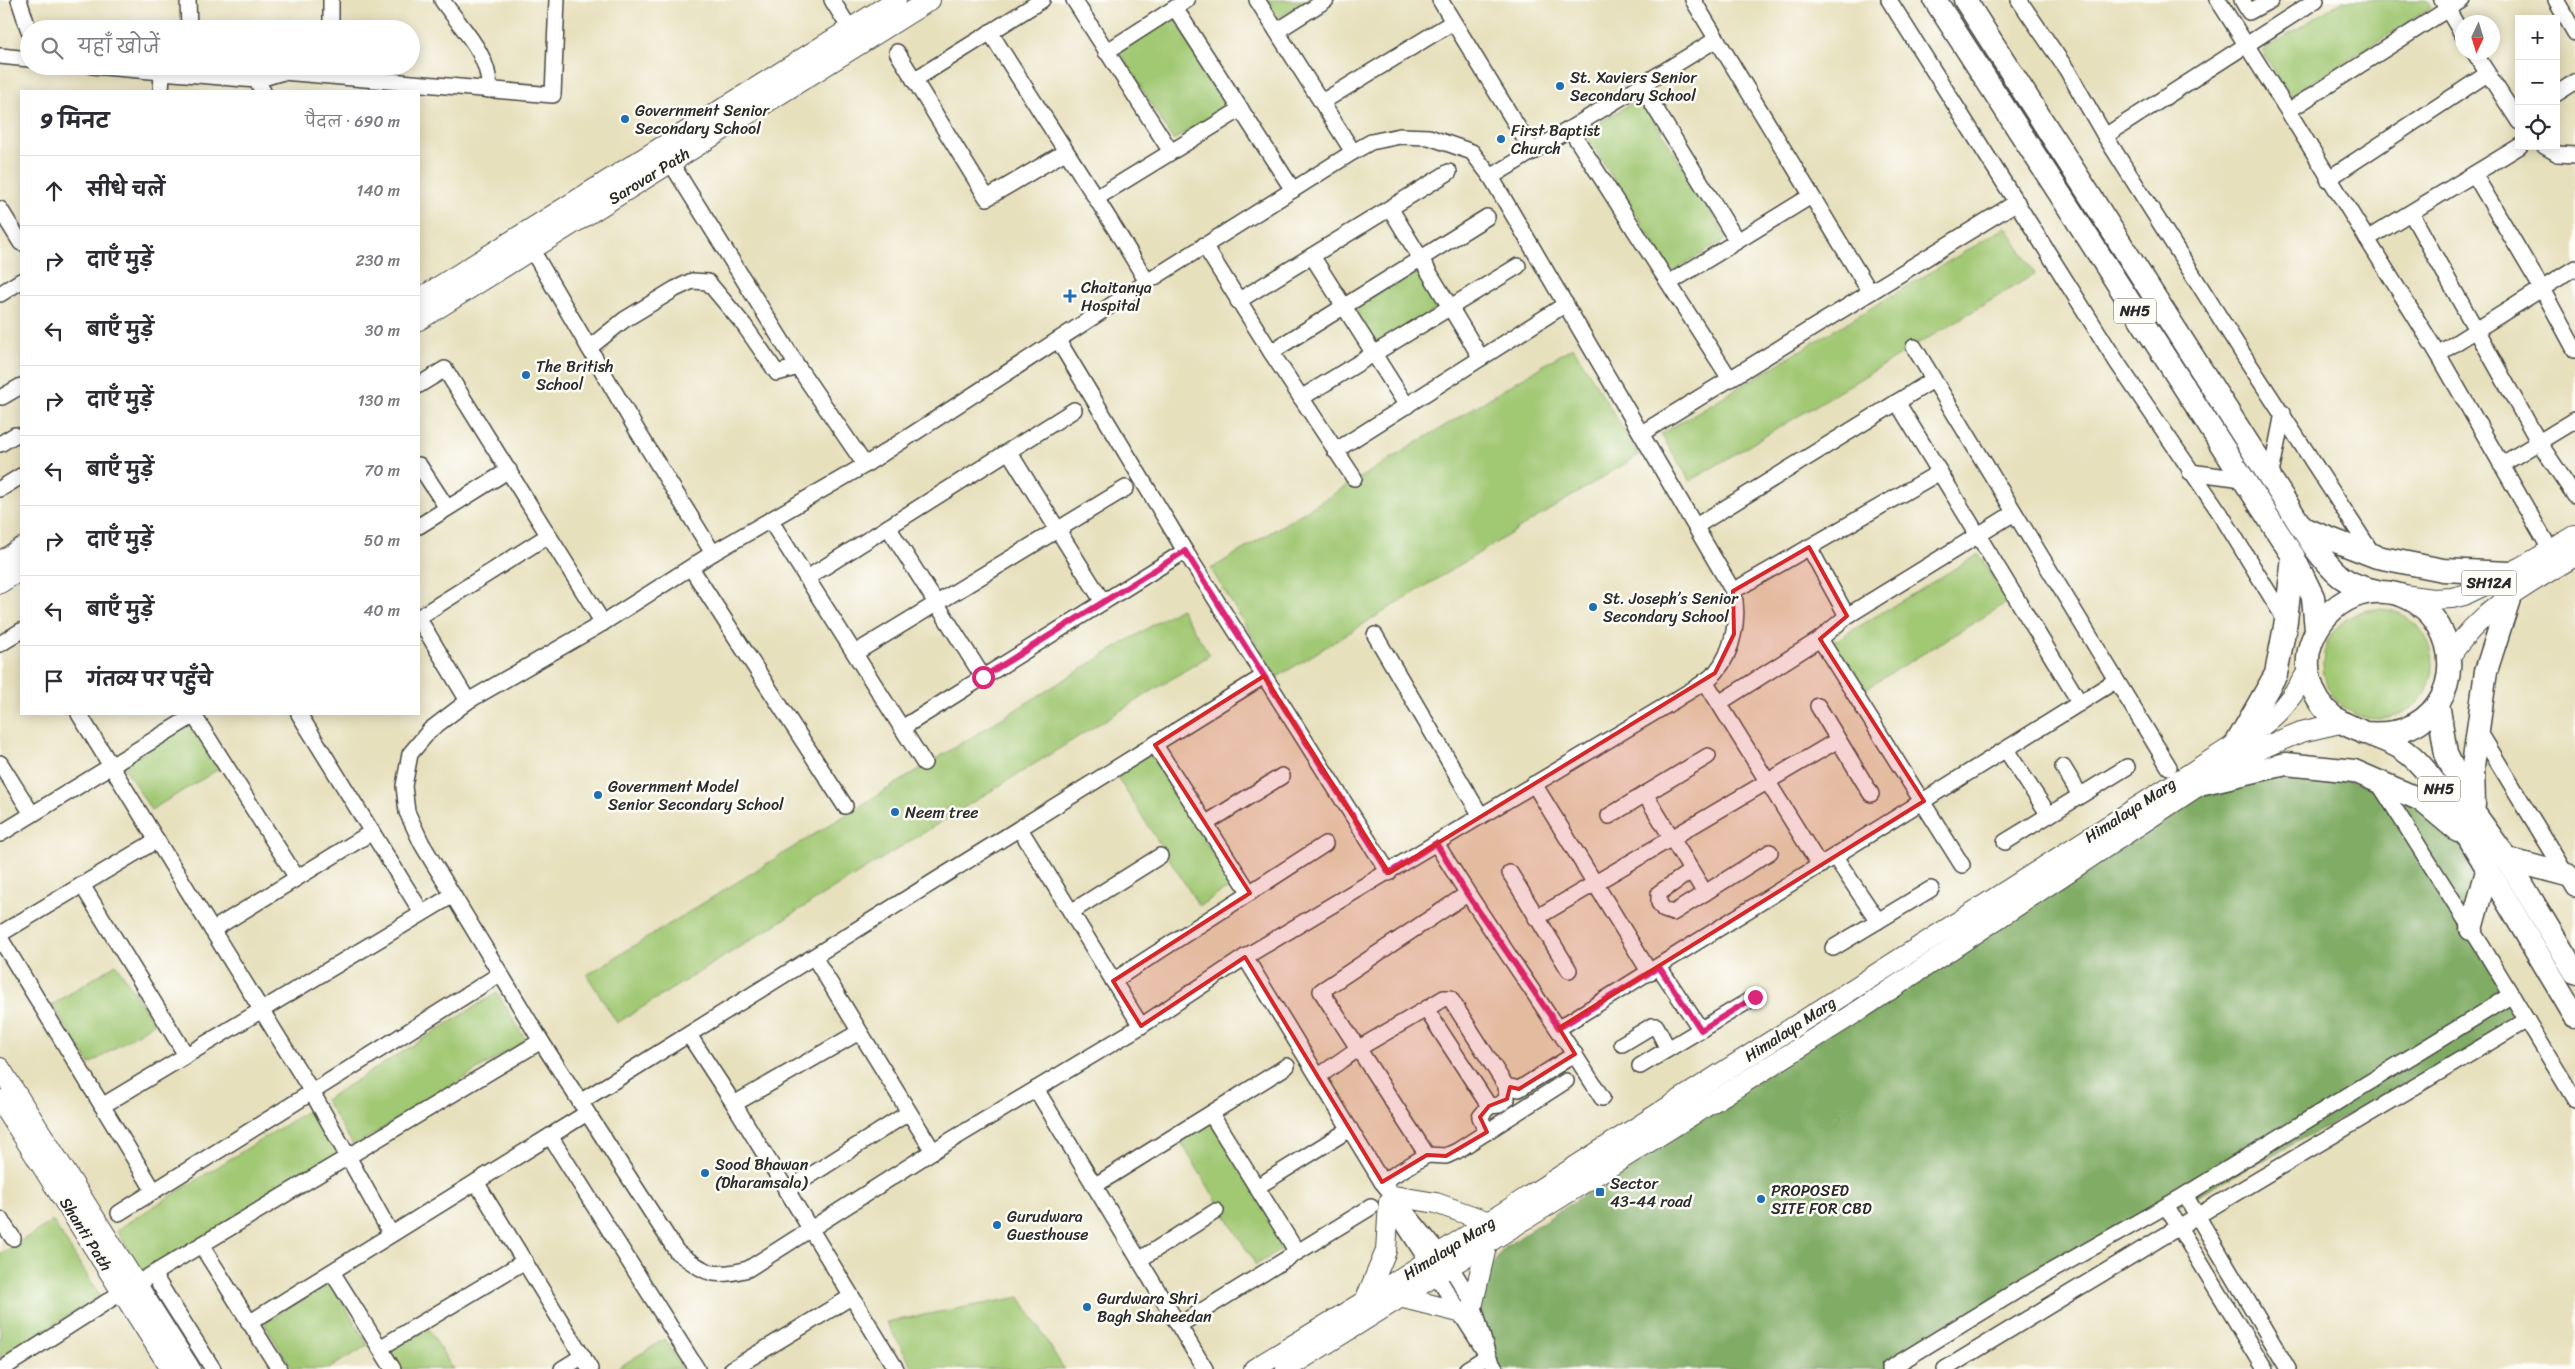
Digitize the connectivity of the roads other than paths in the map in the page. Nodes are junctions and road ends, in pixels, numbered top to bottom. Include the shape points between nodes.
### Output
1 (19, 0) edge
2 (188, 0) edge
3 (331, 0) edge
4 (442, 0) edge
5 (557, 0) edge
6 (832, 0) edge
7 (896, 0) edge
8 (930, 0) edge
9 (1042, 0) edge
10 (1074, 0) edge
11 (1257, 0) edge
12 (1326, 0) edge
13 (1440, 0) edge
14 (1694, 0) edge
15 (1889, 0) edge
16 (1936, 0) edge
17 (1965, 0) edge
18 (2020, 0) edge
19 (2218, 0) edge
20 (2242, 0) edge
21 (2271, 0) edge
22 (2316, 0) edge
23 (2462, 0) edge
24 (2556, 0) edge
25 (1181, 4) edge
26 (2445, 5) edge
27 (25, 20) edge
28 (188, 20) edge
29 (331, 20) edge
30 (1453, 22) junction
31 (2455, 22) edge
32 (1277, 31) junction
33 (2574, 31) edge
34 (990, 32) junction
35 (855, 37) junction
36 (1717, 38) junction
37 (2245, 44) junction
38 (897, 52) dead end
39 (1106, 52) junction
40 (0, 56) edge
41 (20, 58) edge
42 (2479, 60) edge
43 (2487, 74) junction
44 (162, 75) edge
45 (205, 75) edge
46 (278, 75) edge
47 (360, 75) edge
48 (914, 80) junction
49 (2575, 82) edge
50 (1641, 85) junction
51 (259, 86) edge
52 (161, 90) edge
53 (488, 90) junction
54 (2560, 91) edge
55 (1322, 102) junction
56 (1242, 109) junction
57 (2288, 111) junction
58 (2515, 115) edge
59 (1570, 129) junction
60 (2104, 136) junction
61 (2515, 149) edge
62 (2551, 150) edge
63 (1065, 152) junction
64 (1171, 152) junction
65 (1354, 152) junction
66 (1533, 152) junction
67 (666, 155) junction
68 (2575, 155) edge
69 (1449, 172) dead end
70 (2474, 174) junction
71 (1491, 177) junction
72 (2328, 179) junction
73 (1293, 190) junction
74 (1811, 196) junction
75 (1098, 197) junction
76 (2017, 202) junction
77 (1390, 208) junction
78 (0, 209) edge
79 (2411, 213) junction
80 (1487, 217) dead end
81 (2367, 239) junction
82 (20, 241) edge
83 (1737, 241) junction
84 (1204, 245) junction
85 (532, 250) junction
86 (1312, 256) junction
87 (1420, 259) junction
88 (1518, 266) dead end
89 (2575, 268) edge
90 (20, 282) edge
91 (1147, 282) junction
92 (1669, 283) junction
93 (2542, 289) junction
94 (1870, 292) junction
95 (0, 294) edge
96 (420, 299) edge
97 (1238, 301) junction
98 (1566, 304) junction
99 (1343, 307) junction
100 (1450, 308) junction
101 (420, 319) edge
102 (2477, 329) junction
103 (1058, 340) junction
104 (1914, 347) dead end
105 (589, 348) junction
106 (2575, 350) edge
107 (1270, 352) junction
108 (1373, 354) junction
109 (2438, 354) junction
110 (1481, 358) junction
111 (798, 367) junction
112 (1730, 379) junction
113 (1933, 380) junction
114 (420, 384) edge
115 (20, 387) edge
116 (2, 398) dead end
117 (1301, 398) junction
118 (1897, 402) junction
119 (1407, 406) junction
120 (1074, 410) dead end
121 (2283, 413) junction
122 (2574, 423) edge
123 (1642, 433) junction
124 (15, 435) dead end
125 (2538, 441) junction
126 (0, 444) edge
127 (1335, 451) junction
128 (1009, 452) junction
129 (2501, 464) junction
130 (865, 465) junction
131 (420, 466) edge
132 (509, 470) junction
133 (1940, 472) junction
134 (2190, 472) junction
135 (20, 477) edge
136 (1354, 478) dead end
137 (2243, 479) junction
138 (2270, 479) junction
139 (1126, 488) dead end
140 (0, 489) edge
141 (2575, 496) edge
142 (448, 508) junction
143 (2014, 513) junction
144 (770, 520) junction
145 (420, 525) edge
146 (1696, 526) junction
147 (888, 527) junction
148 (2302, 528) junction
149 (1058, 529) junction
150 (549, 535) junction
151 (1979, 535) junction
152 (2575, 536) edge
153 (1809, 547) junction
154 (20, 549) edge
155 (1185, 551) junction
156 (2551, 551) junction
157 (713, 553) junction
158 (2293, 556) junction
159 (2374, 556) junction
160 (2575, 556) edge
161 (0, 562) edge
162 (691, 568) junction
163 (20, 571) edge
164 (2509, 573) junction
165 (807, 578) junction
166 (0, 583) edge
167 (1733, 591) junction
168 (2386, 593) junction
169 (2510, 596) junction
170 (1104, 602) junction
171 (936, 603) junction
172 (1847, 616) junction
173 (420, 617) edge
174 (420, 620) edge
175 (2286, 621) junction
176 (603, 623) junction
177 (2316, 630) junction
178 (20, 631) edge
179 (1375, 635) dead end
180 (1820, 639) junction
181 (0, 644) edge
182 (855, 653) junction
183 (2450, 656) junction
184 (2308, 671) junction
185 (1264, 676) junction
186 (983, 677) junction
187 (1705, 681) junction
188 (2115, 681) junction
189 (468, 701) junction
190 (2080, 703) junction
191 (2438, 703) junction
192 (1719, 704) junction
193 (1818, 706) dead end
194 (80, 715) edge
195 (192, 715) edge
196 (195, 715) edge
197 (300, 715) edge
198 (2340, 723) junction
199 (902, 728) junction
200 (2477, 728) junction
201 (2364, 733) junction
202 (1838, 740) junction
203 (2236, 744) junction
204 (1155, 745) junction
205 (2006, 750) junction
206 (1708, 756) dead end
207 (0, 763) edge
208 (924, 763) dead end
209 (111, 766) junction
210 (2063, 767) dead end
211 (2127, 767) dead end
212 (2169, 767) dead end
213 (1282, 776) dead end
214 (2378, 781) junction
215 (1766, 782) junction
216 (1534, 784) junction
217 (2199, 784) junction
218 (1645, 794) junction
219 (1871, 794) dead end
220 (2080, 795) junction
221 (1924, 801) junction
222 (845, 806) dead end
223 (32, 814) junction
224 (2049, 814) junction
225 (2474, 814) junction
226 (1481, 816) junction
227 (1609, 816) dead end
228 (1206, 824) junction
229 (1020, 829) junction
230 (372, 832) junction
231 (0, 834) edge
232 (1673, 838) junction
233 (158, 840) junction
234 (2469, 840) junction
235 (2005, 842) dead end
236 (1436, 843) junction
237 (1325, 844) dead end
238 (1770, 852) dead end
239 (1160, 856) dead end
240 (1835, 856) junction
241 (2507, 859) junction
242 (1962, 865) dead end
243 (1820, 866) junction
244 (1691, 871) junction
245 (2487, 871) junction
246 (1389, 873) junction
247 (1510, 873) dead end
248 (297, 878) junction
249 (1596, 882) junction
250 (2571, 882) edge
251 (82, 885) junction
252 (1931, 889) dead end
253 (1250, 893) junction
254 (1705, 893) junction
255 (1467, 894) junction
256 (453, 895) junction
257 (1071, 912) junction
258 (422, 913) junction
259 (1536, 918) junction
260 (1878, 921) junction
261 (2472, 929) junction
262 (212, 930) junction
263 (0, 934) edge
264 (0, 938) edge
265 (1833, 948) dead end
266 (814, 957) junction
267 (1245, 957) junction
268 (1569, 970) dead end
269 (1654, 970) junction
270 (2575, 972) edge
271 (500, 974) junction
272 (1113, 981) junction
273 (2512, 996) junction
274 (1755, 997) dead end
275 (1426, 1009) junction
276 (261, 1010) junction
277 (2575, 1016) edge
278 (2526, 1020) junction
279 (1141, 1026) junction
280 (1559, 1028) junction
281 (1701, 1030) junction
282 (859, 1032) junction
283 (689, 1035) junction
284 (541, 1041) junction
285 (1622, 1044) dead end
286 (1360, 1048) junction
287 (1668, 1049) junction
288 (1575, 1054) junction
289 (186, 1055) junction
290 (1288, 1066) dead end
291 (1640, 1066) dead end
292 (0, 1068) edge
293 (1319, 1076) junction
294 (1566, 1081) dead end
295 (1506, 1086) junction
296 (1036, 1090) junction
297 (312, 1092) junction
298 (1602, 1098) dead end
299 (0, 1100) edge
300 (2575, 1100) edge
301 (734, 1104) junction
302 (102, 1106) junction
303 (1489, 1106) junction
304 (584, 1107) junction
305 (908, 1113) junction
306 (1211, 1114) junction
307 (1350, 1129) junction
308 (1487, 1132) junction
309 (550, 1136) junction
310 (933, 1151) junction
311 (1427, 1155) junction
312 (348, 1156) junction
313 (476, 1182) junction
314 (1094, 1186) junction
315 (1257, 1187) junction
316 (154, 1191) junction
317 (786, 1191) junction
318 (2185, 1195) junction
319 (1384, 1197) junction
320 (2166, 1206) junction
321 (1216, 1211) dead end
322 (119, 1213) dead end
323 (2197, 1216) junction
324 (0, 1220) edge
325 (1489, 1222) junction
326 (2179, 1227) junction
327 (810, 1230) junction
328 (391, 1234) junction
329 (13, 1238) dead end
330 (1487, 1243) junction
331 (200, 1245) junction
332 (1297, 1252) junction
333 (1139, 1260) junction
334 (525, 1261) junction
335 (1438, 1264) junction
336 (332, 1272) junction
337 (153, 1274) junction
338 (129, 1288) junction
339 (1400, 1297) junction
340 (851, 1298) junction
341 (1365, 1301) junction
342 (1466, 1308) junction
343 (250, 1323) junction
344 (1178, 1325) junction
345 (380, 1348) junction
346 (1488, 1356) junction
347 (586, 1363) edge
348 (2, 1369) edge
349 (171, 1369) edge
350 (190, 1369) edge
351 (213, 1369) edge
352 (279, 1369) edge
353 (393, 1369) edge
354 (562, 1369) edge
355 (696, 1369) edge
356 (732, 1369) edge
357 (896, 1369) edge
358 (1205, 1369) edge
359 (1254, 1369) edge
360 (1286, 1369) edge
361 (1467, 1369) edge
362 (1496, 1369) edge
363 (1889, 1369) edge
364 (1945, 1369) edge
365 (2265, 1369) edge
366 (2288, 1369) edge

1 - 27 street
2 - 28 street
3 - 29 street
4 - 53 street via 479,53 489,79
5 - 53 street via 553,96
6 - 35 street
7 - 35 main road, Sarovar Path
8 - 35 main road, Sarovar Path
9 - 34 street
10 - 39 street
11 - 32 street
12 - 32 street
13 - 30 street
14 - 36 street
15 - 76 street
16 - 137 highway, NH5
17 - 138 highway, NH5
18 - 60 street via 2067,70
19 - 37 street
20 - 21 street via 2250,12
22 - 37 street
23 - 26 street
24 - 33 street
25 - 39 street
25 - 56 street
26 - 31 street
26 - 57 street
30 - 55 street
30 - 66 street
32 - 55 street
34 - 48 street
34 - 63 street
35 - 67 main road, Sarovar Path
36 - 50 street
36 - 74 street
37 - 57 street
37 - 60 street
38 - 48 street
39 - 64 street
40 - 41 street
42 - 43 street
43 - 58 street
43 - 72 street
44 - 52 street
45 - 51 street
46 - 51 street
47 - 53 street
48 - 63 street via 987,198
49 - 54 street
50 - 59 street
50 - 83 street
55 - 65 street
56 - 64 street
56 - 73 street
57 - 72 street
59 - 66 street
59 - 92 street
60 - 121 street
61 - 70 street
62 - 68 street
63 - 75 street
64 - 75 street
65 - 71 street via 1372,142 1400,136 1429,137 1472,152
65 - 73 street
66 - 71 street
67 - 85 main road, Sarovar Path
67 - 96 main road, Sarovar Path
67 - 111 street
69 - 77 street
70 - 79 street
70 - 93 street
71 - 98 street
72 - 81 street
73 - 84 street
74 - 83 street
74 - 94 street
75 - 91 street
76 - 94 street
76 - 134 street
77 - 86 street
77 - 87 street
78 - 82 street
79 - 81 street
79 - 102 street
80 - 87 street
81 - 109 street
83 - 92 street
84 - 91 street
84 - 97 street
85 - 101 main road, Sarovar Path
85 - 105 street
86 - 97 street
86 - 99 street
87 - 99 street
87 - 100 street
88 - 100 street
89 - 93 street
90 - 95 street
91 - 103 street
92 - 112 street
93 - 102 street
93 - 106 street
94 - 112 street
97 - 107 street
98 - 110 street
98 - 123 street
99 - 107 street
99 - 108 street
100 - 108 street
100 - 110 street
102 - 109 street
102 - 125 street
103 - 130 street
103 - 155 street
104 - 113 street
105 - 111 street via 624,320 675,289 692,281 708,282 744,325 776,373
105 - 157 street
107 - 117 street
108 - 117 street
108 - 119 street
109 - 129 street
110 - 119 street
111 - 130 street
112 - 123 street
113 - 118 street
113 - 143 street
114 - 132 street via 445,368
115 - 116 street
117 - 127 street
118 - 133 street
118 - 146 street
119 - 127 street
120 - 128 street
121 - 138 street
121 - 159 street
122 - 125 street
123 - 146 street
124 - 126 street
125 - 129 street
125 - 141 street
127 - 136 street
128 - 147 street
128 - 149 street
129 - 156 street
130 - 144 street
131 - 142 street
132 - 142 street
132 - 150 street
133 - 151 street
133 - 153 street
134 - 137 street
134 - 175 street via 2220,513
135 - 140 street
137 - 158 highway, NH5
138 - 148 highway, NH5
139 - 149 street
142 - 145 street
143 - 151 street
143 - 188 street
144 - 157 street
144 - 165 street
146 - 167 street
147 - 165 street
147 - 171 street
148 - 159 highway
148 - 168 highway, NH5 via 2328,565 2344,580 2358,587
149 - 170 street
149 - 171 street
150 - 173 street
150 - 176 street
151 - 172 street
151 - 190 street
152 - 156 main road, SH12A
153 - 167 street
153 - 172 street
154 - 161 main road
155 - 170 street
155 - 185 street
156 - 164 main road, SH12A
157 - 162 street
158 - 175 highway
158 - 177 highway, NH5 via 2313,597
159 - 164 highway via 2443,570
160 - 169 main road, SH12A
162 - 176 street
162 - 222 street
163 - 166 main road
164 - 168 main road, SH12A via 2452,598 2432,599
165 - 182 street
167 - 187 street via 1736,602 1734,634 1725,658
168 - 177 highway, NH5 via 2360,594 2342,602 2327,614
168 - 183 highway, NH5 via 2406,597 2428,611 2443,631
169 - 183 main road, SH12A via 2481,617
169 - 200 highway via 2486,671
170 - 186 street
171 - 182 street
171 - 186 street
172 - 180 street
174 - 189 street
175 - 203 highway via 2276,674
176 - 189 street
177 - 184 highway, NH5 via 2309,650
178 - 181 street
179 - 226 street
180 - 192 street
180 - 221 street
182 - 199 street
183 - 191 highway, NH5 via 2448,680
184 - 198 highway, NH5 via 2316,697
184 - 203 main road, Himalaya Marg via 2276,716
185 - 204 street
185 - 246 street
186 - 199 street
187 - 192 street
187 - 216 street
188 - 190 street
188 - 212 street
189 - 256 street via 430,730 410,754 404,786 407,812
190 - 205 street
191 - 201 highway, NH5 via 2424,718 2406,729 2385,734
191 - 225 highway, NH5 / NH5 via 2446,754
192 - 215 street
193 - 202 street
194 - 209 street
195 - 209 street
196 - 248 street
197 - 230 street
198 - 201 highway, NH5
198 - 217 main road, Himalaya Marg via 2275,741 2245,755
199 - 208 street
200 - 225 highway via 2473,766
200 - 250 street
201 - 234 highway, NH5 via 2398,747 2422,764
202 - 215 street
202 - 219 street
203 - 325 main road, Himalaya Marg
204 - 228 street
204 - 229 street
205 - 221 street
205 - 224 street
206 - 218 street
207 - 223 street
209 - 223 street
209 - 233 street
210 - 220 street
211 - 220 street
213 - 228 street
214 - 217 highway via 2354,771 2286,764
214 - 234 highway via 2421,800
214 - 261 street
215 - 232 street
215 - 243 street
216 - 226 street
216 - 249 street
217 - 330 main road, Himalaya Marg via 1855,1013
218 - 227 street
218 - 232 street
220 - 224 street
221 - 240 street
221 - 242 street
223 - 231 street
224 - 235 street
225 - 241 highway, NH5 / NH5
226 - 236 street
228 - 253 street
229 - 257 street
229 - 266 street
230 - 248 street
230 - 258 street
232 - 244 street
232 - 249 street
233 - 251 street
233 - 262 street
234 - 245 highway, NH5
236 - 246 street
236 - 255 street
237 - 253 street
238 - 254 street
239 - 257 street
240 - 243 street
240 - 260 street
241 - 250 highway
241 - 270 highway, NH5 / NH5
243 - 269 street
244 - 254 street
244 - 254 street via 1659,892 1659,903 1664,910 1673,913
245 - 261 highway
245 - 277 highway, NH5
246 - 267 street
247 - 259 street
248 - 262 street
249 - 259 street
249 - 269 street
251 - 263 street
251 - 289 street
252 - 260 street
253 - 272 street
255 - 280 street
255 - 286 street via 1321,991
256 - 258 street
256 - 271 street
257 - 272 street
258 - 276 street
259 - 268 street
260 - 265 street
261 - 273 street
262 - 276 street
264 - 302 street
266 - 282 street
266 - 283 street
267 - 279 street
267 - 293 street
269 - 280 street
269 - 281 street
271 - 284 street
271 - 297 street
272 - 279 street
273 - 278 street
273 - 318 street
274 - 281 street
275 - 286 street
275 - 295 street via 1450,998
275 - 303 street
276 - 289 street
276 - 297 street
278 - 300 street
278 - 323 street
279 - 296 street
280 - 288 street
281 - 287 street
282 - 301 street
282 - 305 street
283 - 301 street
283 - 304 street
284 - 304 street
284 - 312 street
285 - 287 street via 1656,1026
286 - 293 street
286 - 311 street
287 - 291 street
288 - 295 street via 1519,1089
288 - 298 street
289 - 302 street
290 - 306 street
292 - 338 main road, Shanti Path
293 - 307 street
294 - 308 street
295 - 303 street via 1507,1099 1499,1105
296 - 310 street
296 - 314 street
297 - 312 street
297 - 316 street
299 - 338 main road, Shanti Path
301 - 317 street
302 - 316 street
303 - 308 street via 1480,1118
304 - 309 street
304 - 327 street via 676,1252 704,1271 723,1276 748,1270
305 - 310 street
305 - 317 street
306 - 314 street
306 - 315 street
307 - 315 street
307 - 319 street
308 - 311 street via 1446,1156
309 - 313 street
309 - 355 street
310 - 327 street
311 - 319 street
312 - 328 street
312 - 331 street
313 - 328 street
313 - 334 street
314 - 333 street
315 - 332 street
316 - 322 street
317 - 327 street
318 - 320 street
318 - 323 street
319 - 325 main road via 1436,1203
319 - 332 street
319 - 335 street
319 - 341 main road via 1386,1251
320 - 326 street
320 - 363 street via 2018,1290
321 - 333 street
323 - 326 street
323 - 366 street
324 - 329 street
325 - 335 main road, Himalaya Marg
326 - 364 street
326 - 365 street
327 - 340 street
328 - 336 street
330 - 335 main road, Himalaya Marg
330 - 342 main road
331 - 337 street
331 - 343 street
332 - 344 street
333 - 344 street
334 - 345 street
334 - 347 street
335 - 339 main road, Himalaya Marg
335 - 341 main road, Himalaya Marg
335 - 342 street
336 - 343 street
336 - 345 street
337 - 338 street
337 - 351 street
338 - 348 street
338 - 349 main road, Shanti Path
338 - 350 main road
339 - 342 main road
339 - 360 main road, Himalaya Marg
340 - 356 street
340 - 357 street
341 - 359 main road, Himalaya Marg
342 - 346 street
343 - 352 street
344 - 358 street
345 - 353 street
346 - 361 street
346 - 362 street
347 - 354 street

